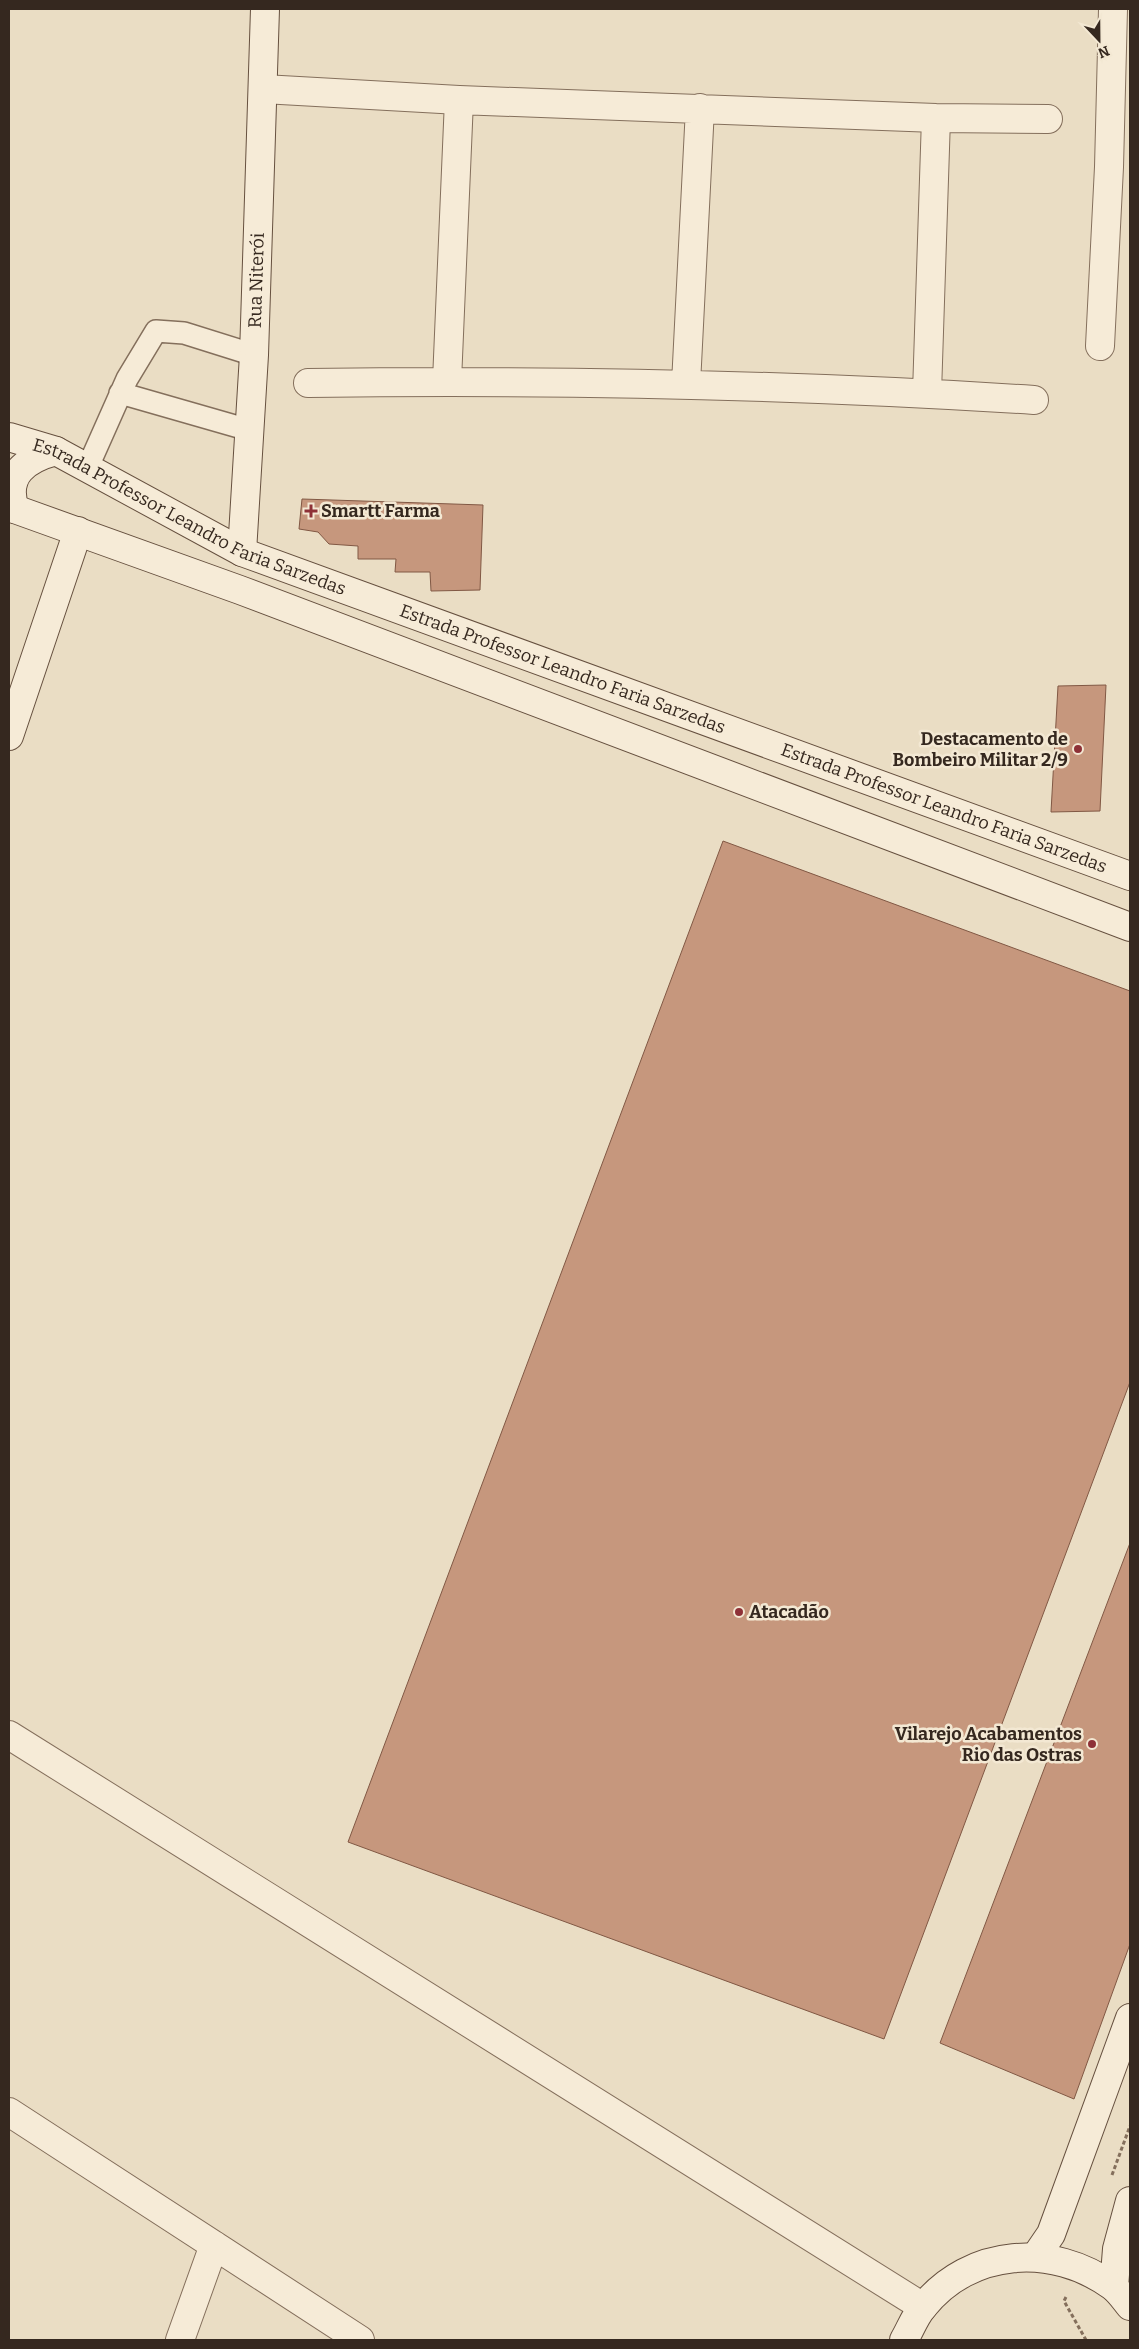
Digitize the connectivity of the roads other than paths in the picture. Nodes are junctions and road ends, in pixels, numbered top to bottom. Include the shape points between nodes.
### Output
1 (265, 9) edge
2 (1113, 9) edge
3 (263, 89) junction
4 (459, 100) junction
5 (700, 108) junction
6 (936, 118) junction
7 (1048, 119) dead end
8 (1120, 171) edge
9 (1100, 346) dead end
10 (254, 355) junction
11 (447, 381) junction
12 (308, 382) dead end
13 (686, 384) junction
14 (120, 393) junction
15 (927, 393) junction
16 (1034, 400) dead end
17 (249, 430) junction
18 (9, 437) edge
19 (56, 451) junction
20 (87, 468) junction
21 (12, 508) edge
22 (78, 531) junction
23 (242, 552) junction
24 (9, 736) edge
25 (1130, 876) edge
26 (1130, 927) edge
27 (9, 1735) edge
28 (1130, 2018) edge
29 (9, 2112) edge
30 (1130, 2201) edge
31 (214, 2245) junction
32 (1036, 2256) junction
33 (1122, 2297) edge
34 (923, 2307) junction
35 (180, 2340) edge
36 (360, 2340) edge
37 (904, 2340) edge

1 - 3 street, Rua Niterói
2 - 8 street
3 - 4 street
3 - 10 street, Rua Niterói
4 - 5 street
4 - 11 street
5 - 6 street
5 - 13 street
6 - 7 street
6 - 15 street
8 - 9 street
10 - 14 lane via 184,333 156,331
10 - 17 street, Rua Niterói
11 - 12 street
11 - 13 street
13 - 15 street
14 - 17 lane
14 - 20 lane
15 - 16 street
17 - 23 street, Rua Niterói
18 - 19 street, Estrada Professor Leandro Faria Sarzedas
19 - 20 street, Estrada Professor Leandro Faria Sarzedas
19 - 21 street via 24,464 11,488
20 - 23 street, Estrada Professor Leandro Faria Sarzedas
21 - 22 street
22 - 24 street
22 - 26 street
23 - 25 street, Estrada Professor Leandro Faria Sarzedas
27 - 34 street
28 - 32 street via 1051,2234
29 - 31 street
30 - 33 street via 1117,2249
31 - 35 street
31 - 36 street
32 - 33 street via 1078,2266
32 - 34 street via 993,2261 954,2278
34 - 37 street

